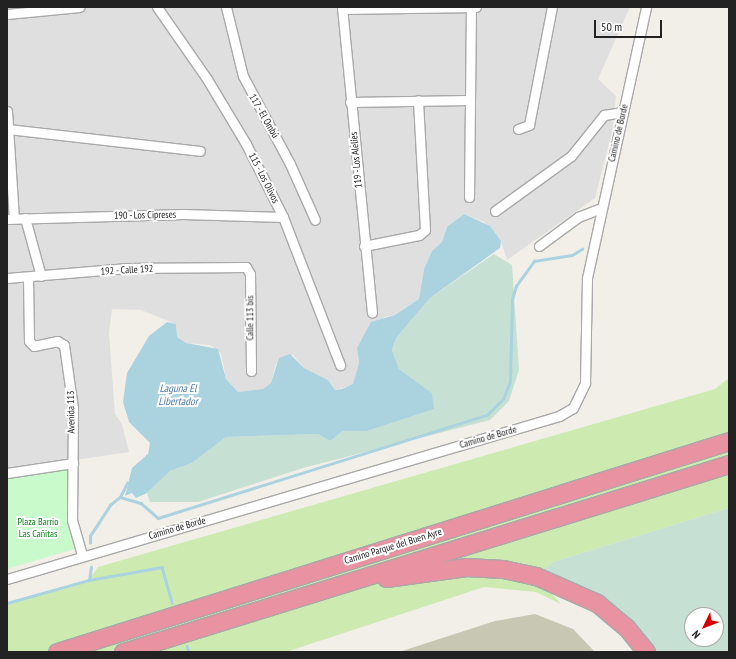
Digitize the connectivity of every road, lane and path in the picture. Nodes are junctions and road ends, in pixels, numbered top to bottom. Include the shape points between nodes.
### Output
1 (80, 7) edge
2 (157, 7) edge
3 (226, 7) edge
4 (552, 7) edge
5 (646, 7) edge
6 (342, 8) edge
7 (474, 8) edge
8 (7, 14) edge
9 (418, 100) junction
10 (469, 100) junction
11 (350, 102) junction
12 (7, 111) edge
13 (623, 112) junction
14 (8, 129) junction
15 (518, 129) dead end
16 (200, 151) dead end
17 (468, 196) dead end
18 (601, 208) junction
19 (495, 211) dead end
20 (283, 217) junction
21 (10, 218) edge
22 (25, 218) junction
23 (314, 220) dead end
24 (364, 246) junction
25 (539, 246) dead end
26 (246, 267) joint
27 (42, 276) junction
28 (28, 277) junction
29 (7, 278) edge
30 (372, 313) dead end
31 (340, 365) dead end
32 (251, 370) dead end
33 (729, 441) edge
34 (73, 463) junction
35 (729, 464) edge
36 (7, 473) edge
37 (82, 556) junction
38 (7, 579) edge
39 (331, 586) junction
40 (57, 652) edge
41 (123, 652) edge
42 (646, 652) edge

1 - 8 street
2 - 20 street, 115 - Los Olivos via 226,107
3 - 23 street, 117 - El Ombú via 243,76 290,164
4 - 15 street via 529,125
5 - 13 street, Camino de Borde
6 - 7 street
6 - 11 street, 119 - Los Alelíes
7 - 10 street
9 - 10 street
9 - 11 street
9 - 24 street via 425,230 419,235
10 - 17 street
11 - 24 street, 119 - Los Alelíes
12 - 14 street
13 - 18 street, Camino de Borde
13 - 19 street via 604,115 571,156
14 - 16 street
14 - 21 street
18 - 25 street via 578,217
18 - 37 street, Camino de Borde via 586,291 585,383 573,408 558,416
20 - 22 street, 190 - Los Cipreses via 183,214
20 - 31 street, 115 - Los Olivos
21 - 22 street, 190 - Los Cipreses
22 - 27 street
24 - 30 street, 119 - Los Alelíes
26 - 27 street, 192 - Calle 192 via 128,268
26 - 32 street, Calle 113 bis via 250,274
27 - 28 street, 192 - Calle 192
28 - 29 street, 192 - Calle 192
28 - 34 street, Avenida 113 via 29,341 34,346 58,341 64,345 72,395
33 - 40 highway, Camino Parque del Buen Ayre
34 - 36 street
34 - 37 street, Avenida 113 via 72,520
35 - 39 highway, Camino Parque del Buen Ayre
37 - 38 street, Camino de Borde
39 - 41 highway, Camino Parque del Buen Ayre
39 - 42 highway via 466,567 519,572 562,585 596,604 626,627

